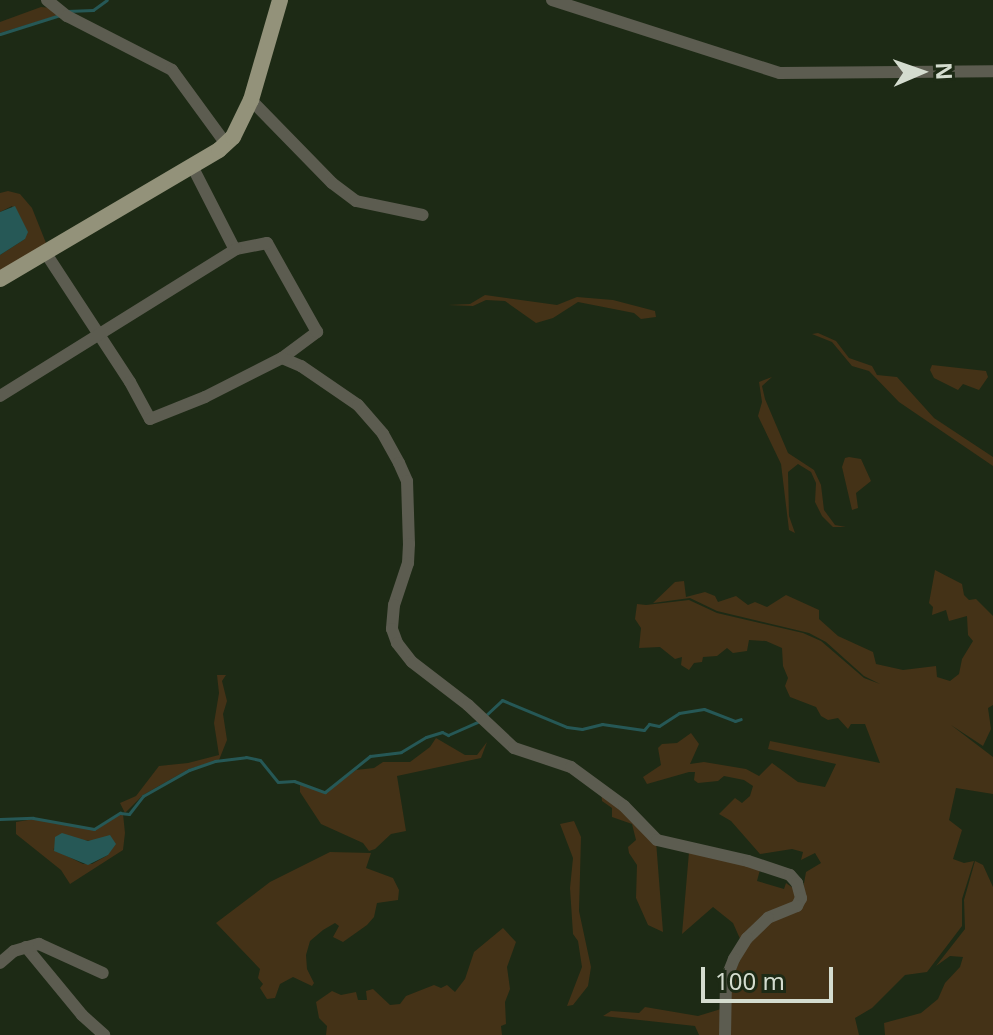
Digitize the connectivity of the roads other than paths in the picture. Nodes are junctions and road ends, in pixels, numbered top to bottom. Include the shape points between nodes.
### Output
1 (47, 0) edge
2 (280, 0) edge
3 (552, 0) edge
4 (993, 71) edge
5 (251, 100) junction
6 (226, 144) junction
7 (192, 166) junction
8 (423, 215) dead end
9 (236, 249) junction
10 (45, 252) junction
11 (0, 279) edge
12 (99, 336) junction
13 (282, 358) junction
14 (0, 396) edge
15 (26, 947) junction
16 (0, 963) edge
17 (103, 973) dead end
18 (104, 1035) edge
19 (725, 1035) edge

1 - 6 street via 67,16 172,70
2 - 5 main road
3 - 4 street via 780,73
5 - 6 main road
5 - 8 street via 356,201
6 - 7 main road
7 - 9 street
7 - 10 main road
9 - 12 street
9 - 13 street via 267,243 317,332
10 - 11 main road
10 - 12 street
12 - 13 street via 150,419
12 - 14 street
13 - 19 street via 358,405 383,434 407,481 409,553 392,629 412,662 514,748 562,762 604,789 657,840 775,869 797,883 797,906 768,918 734,959 726,979
15 - 16 street
15 - 17 street via 51,947
15 - 18 street

